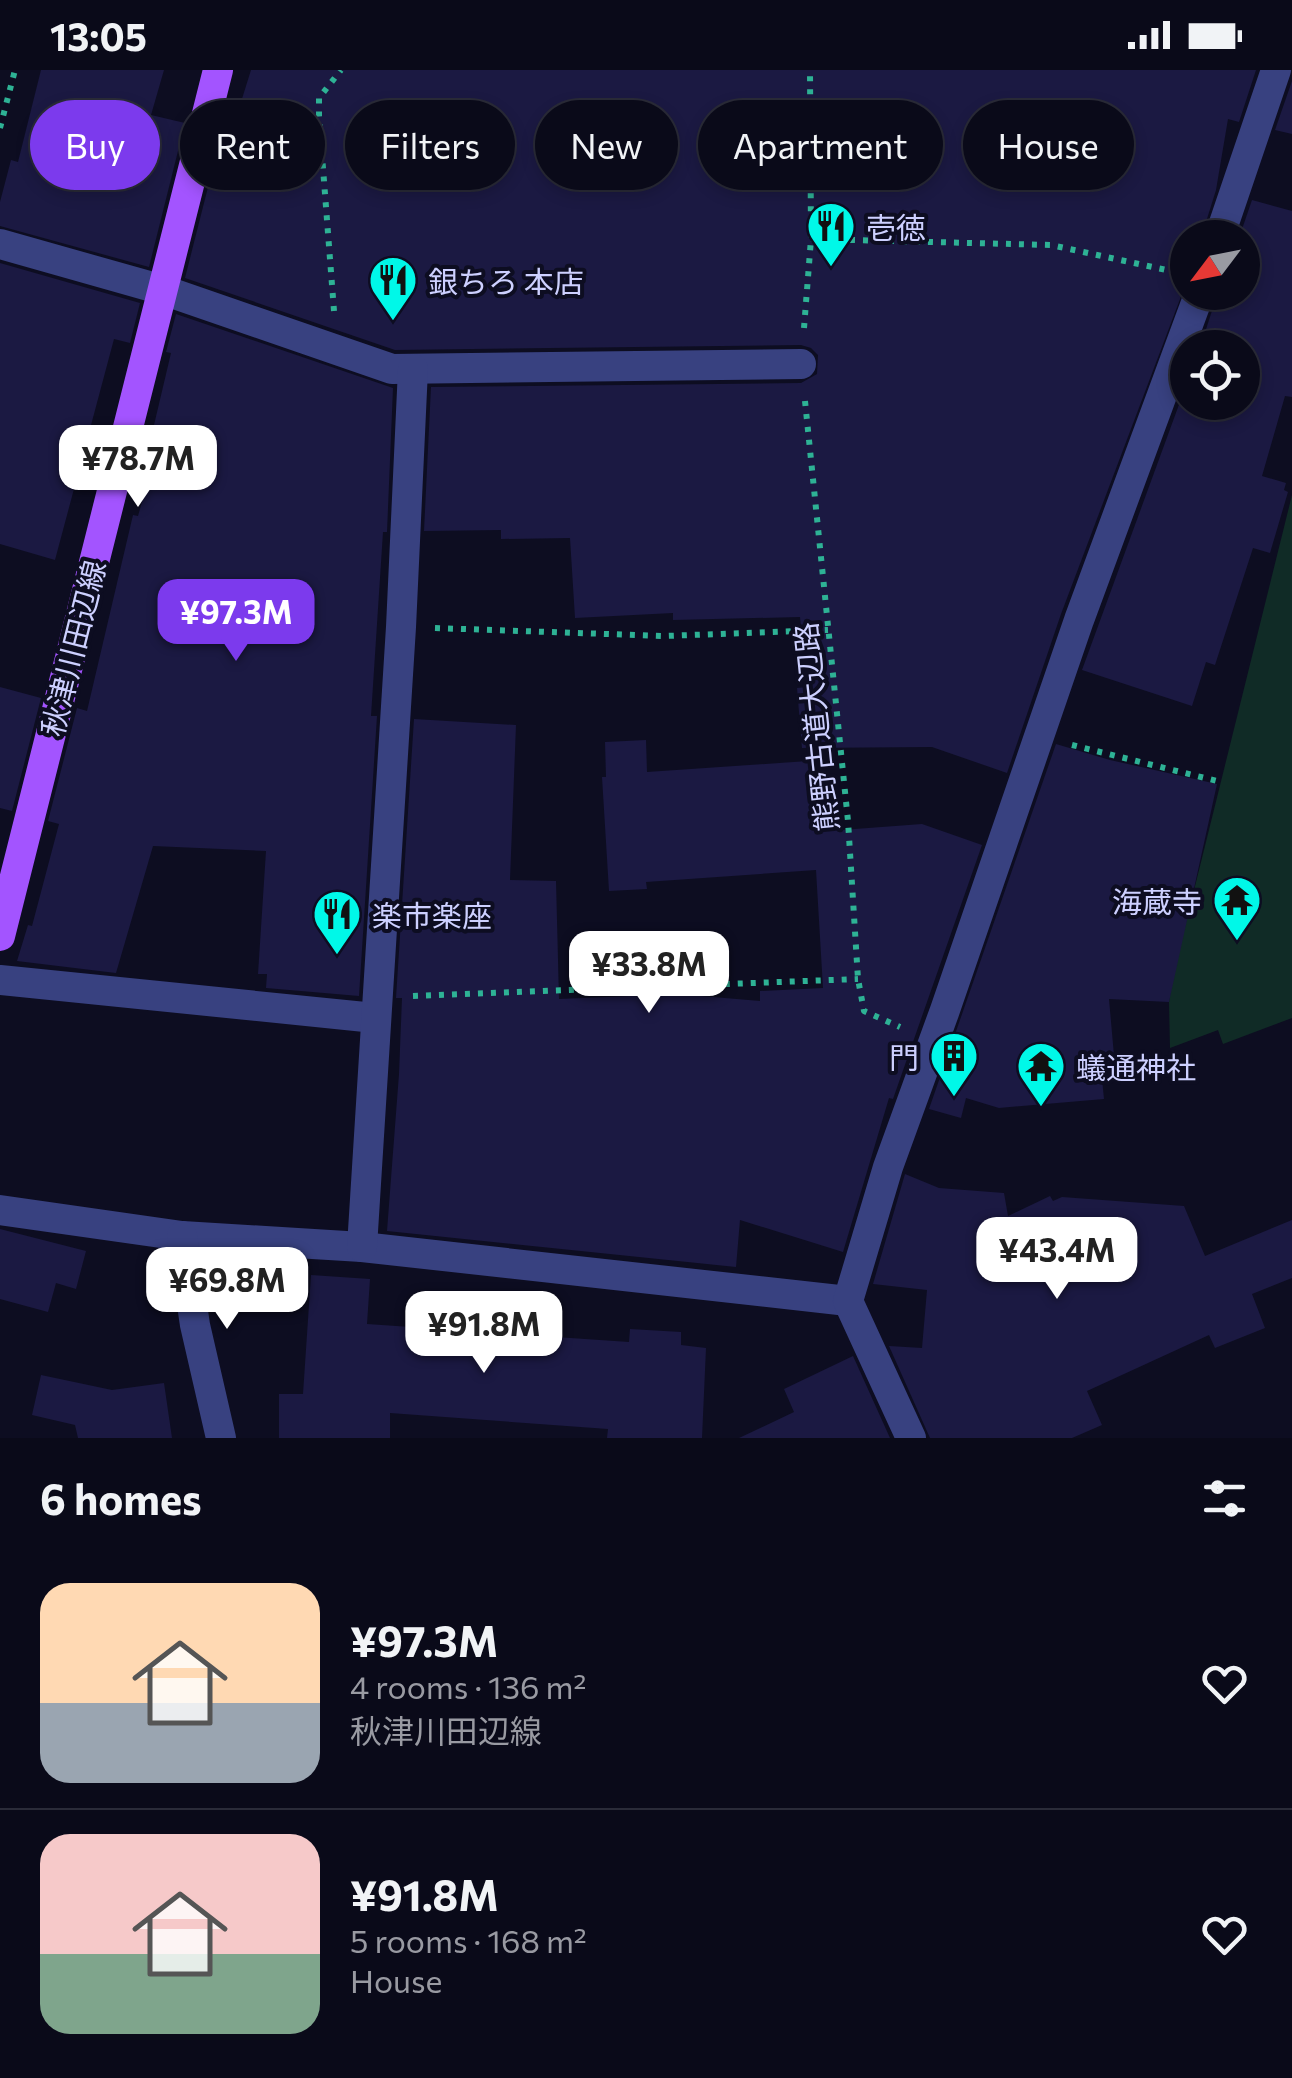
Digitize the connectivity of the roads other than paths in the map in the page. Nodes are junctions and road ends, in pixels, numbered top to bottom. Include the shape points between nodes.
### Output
1 (218, 70) edge
2 (1276, 70) edge
3 (1225, 220) edge
4 (0, 244) edge
5 (162, 290) junction
6 (1193, 310) edge
7 (801, 364) road end
8 (412, 369) junction
9 (0, 936) edge
10 (0, 980) edge
11 (376, 1008) junction
12 (0, 1210) edge
13 (182, 1236) junction
14 (362, 1247) junction
15 (848, 1301) junction
16 (221, 1438) edge
17 (911, 1438) edge

1 - 5 main road, 秋津川田辺線
2 - 3 street
4 - 5 street
5 - 8 street via 338,352
5 - 9 main road, 秋津川田辺線
6 - 15 street via 888,1167
7 - 8 street
8 - 11 street
10 - 11 street
11 - 14 street
12 - 13 street
13 - 14 street
13 - 16 street
14 - 15 street
15 - 17 street

